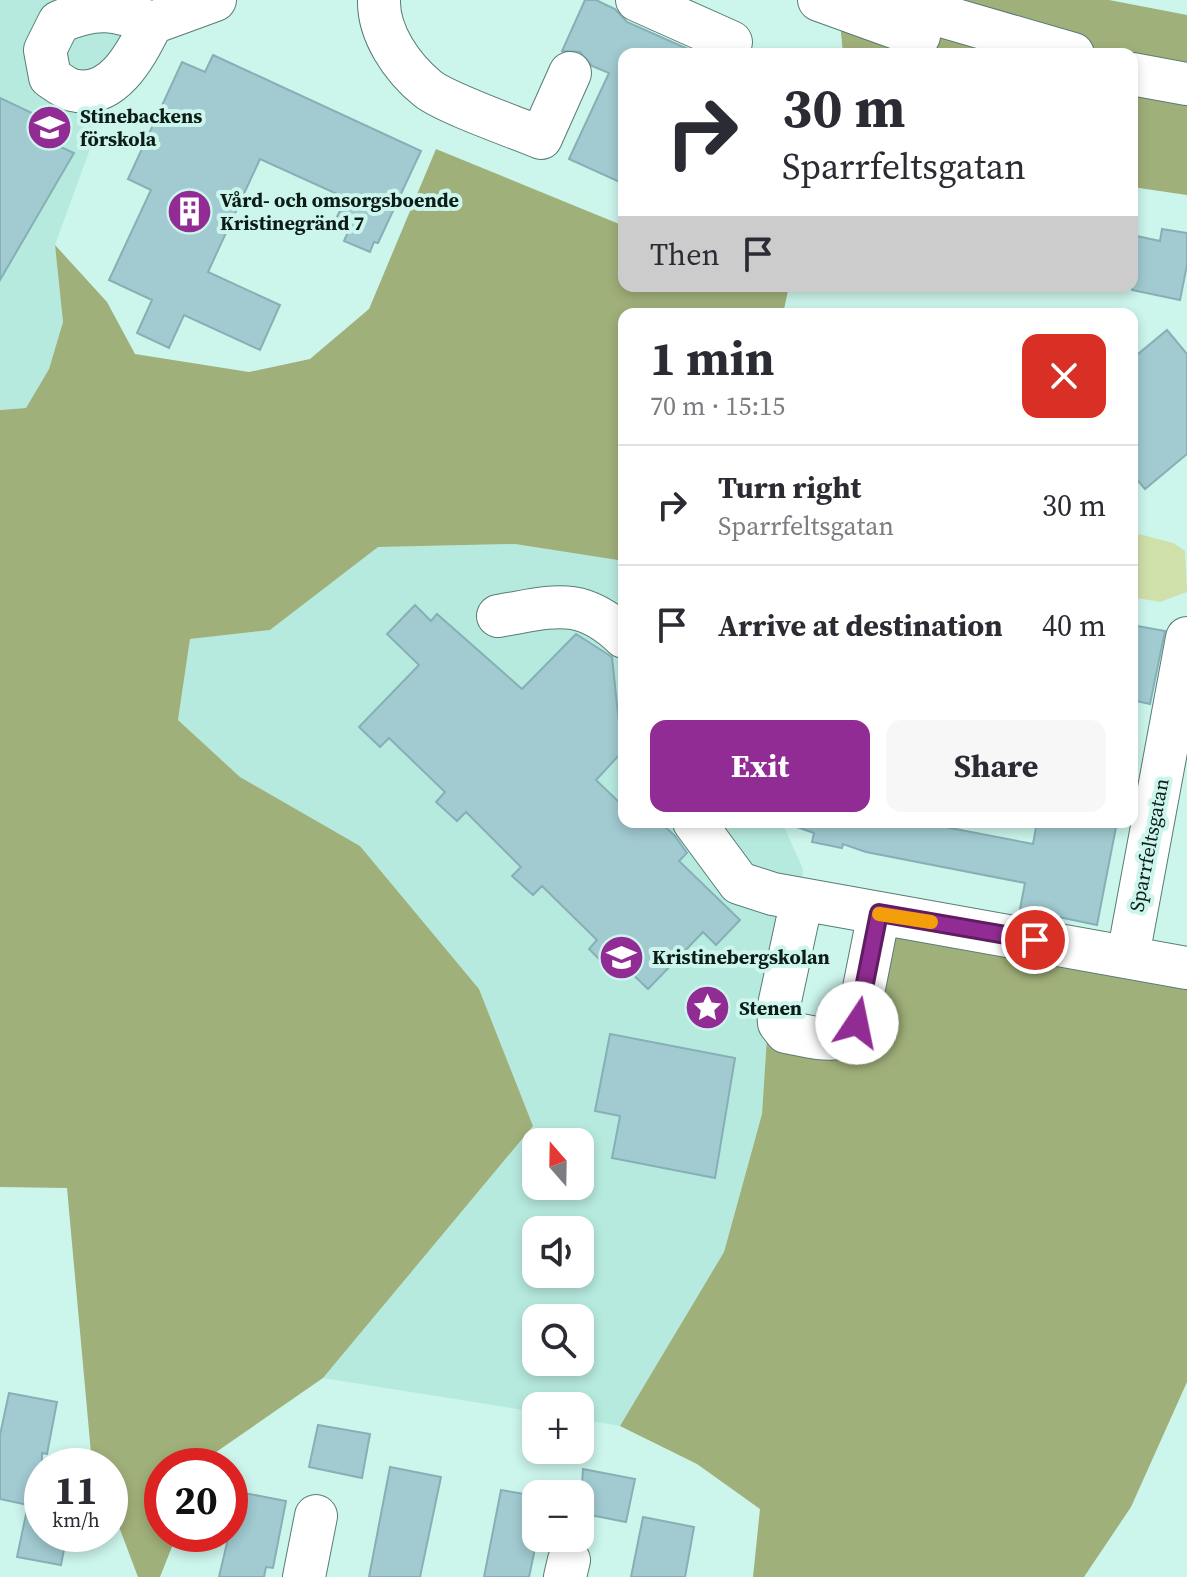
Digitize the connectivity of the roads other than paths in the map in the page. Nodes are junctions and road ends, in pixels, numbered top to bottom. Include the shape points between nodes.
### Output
1 (215, 0) edge
2 (379, 0) edge
3 (637, 0) edge
4 (819, 0) edge
5 (887, 0) edge
6 (152, 23) dead end
7 (731, 42) dead end
8 (963, 48) edge
9 (1052, 48) edge
10 (570, 73) dead end
11 (1138, 75) edge
12 (1187, 84) edge
13 (498, 616) dead end
14 (618, 632) edge
15 (1187, 638) edge
16 (698, 828) edge
17 (788, 896) junction
18 (879, 913) junction
19 (1128, 956) junction
20 (1187, 968) edge
21 (316, 1516) dead end
22 (304, 1577) edge

1 - 6 street
2 - 10 street via 378,18 390,45 429,89 541,138
3 - 7 street
4 - 8 street via 875,23
5 - 9 street
11 - 12 street
13 - 14 street via 553,607 592,611
15 - 19 street, Sparrfeltsgatan
16 - 17 street via 739,883
17 - 18 street
17 - 18 street via 778,1010 786,1032 828,1039 852,1033
18 - 19 street
19 - 20 street
21 - 22 street

